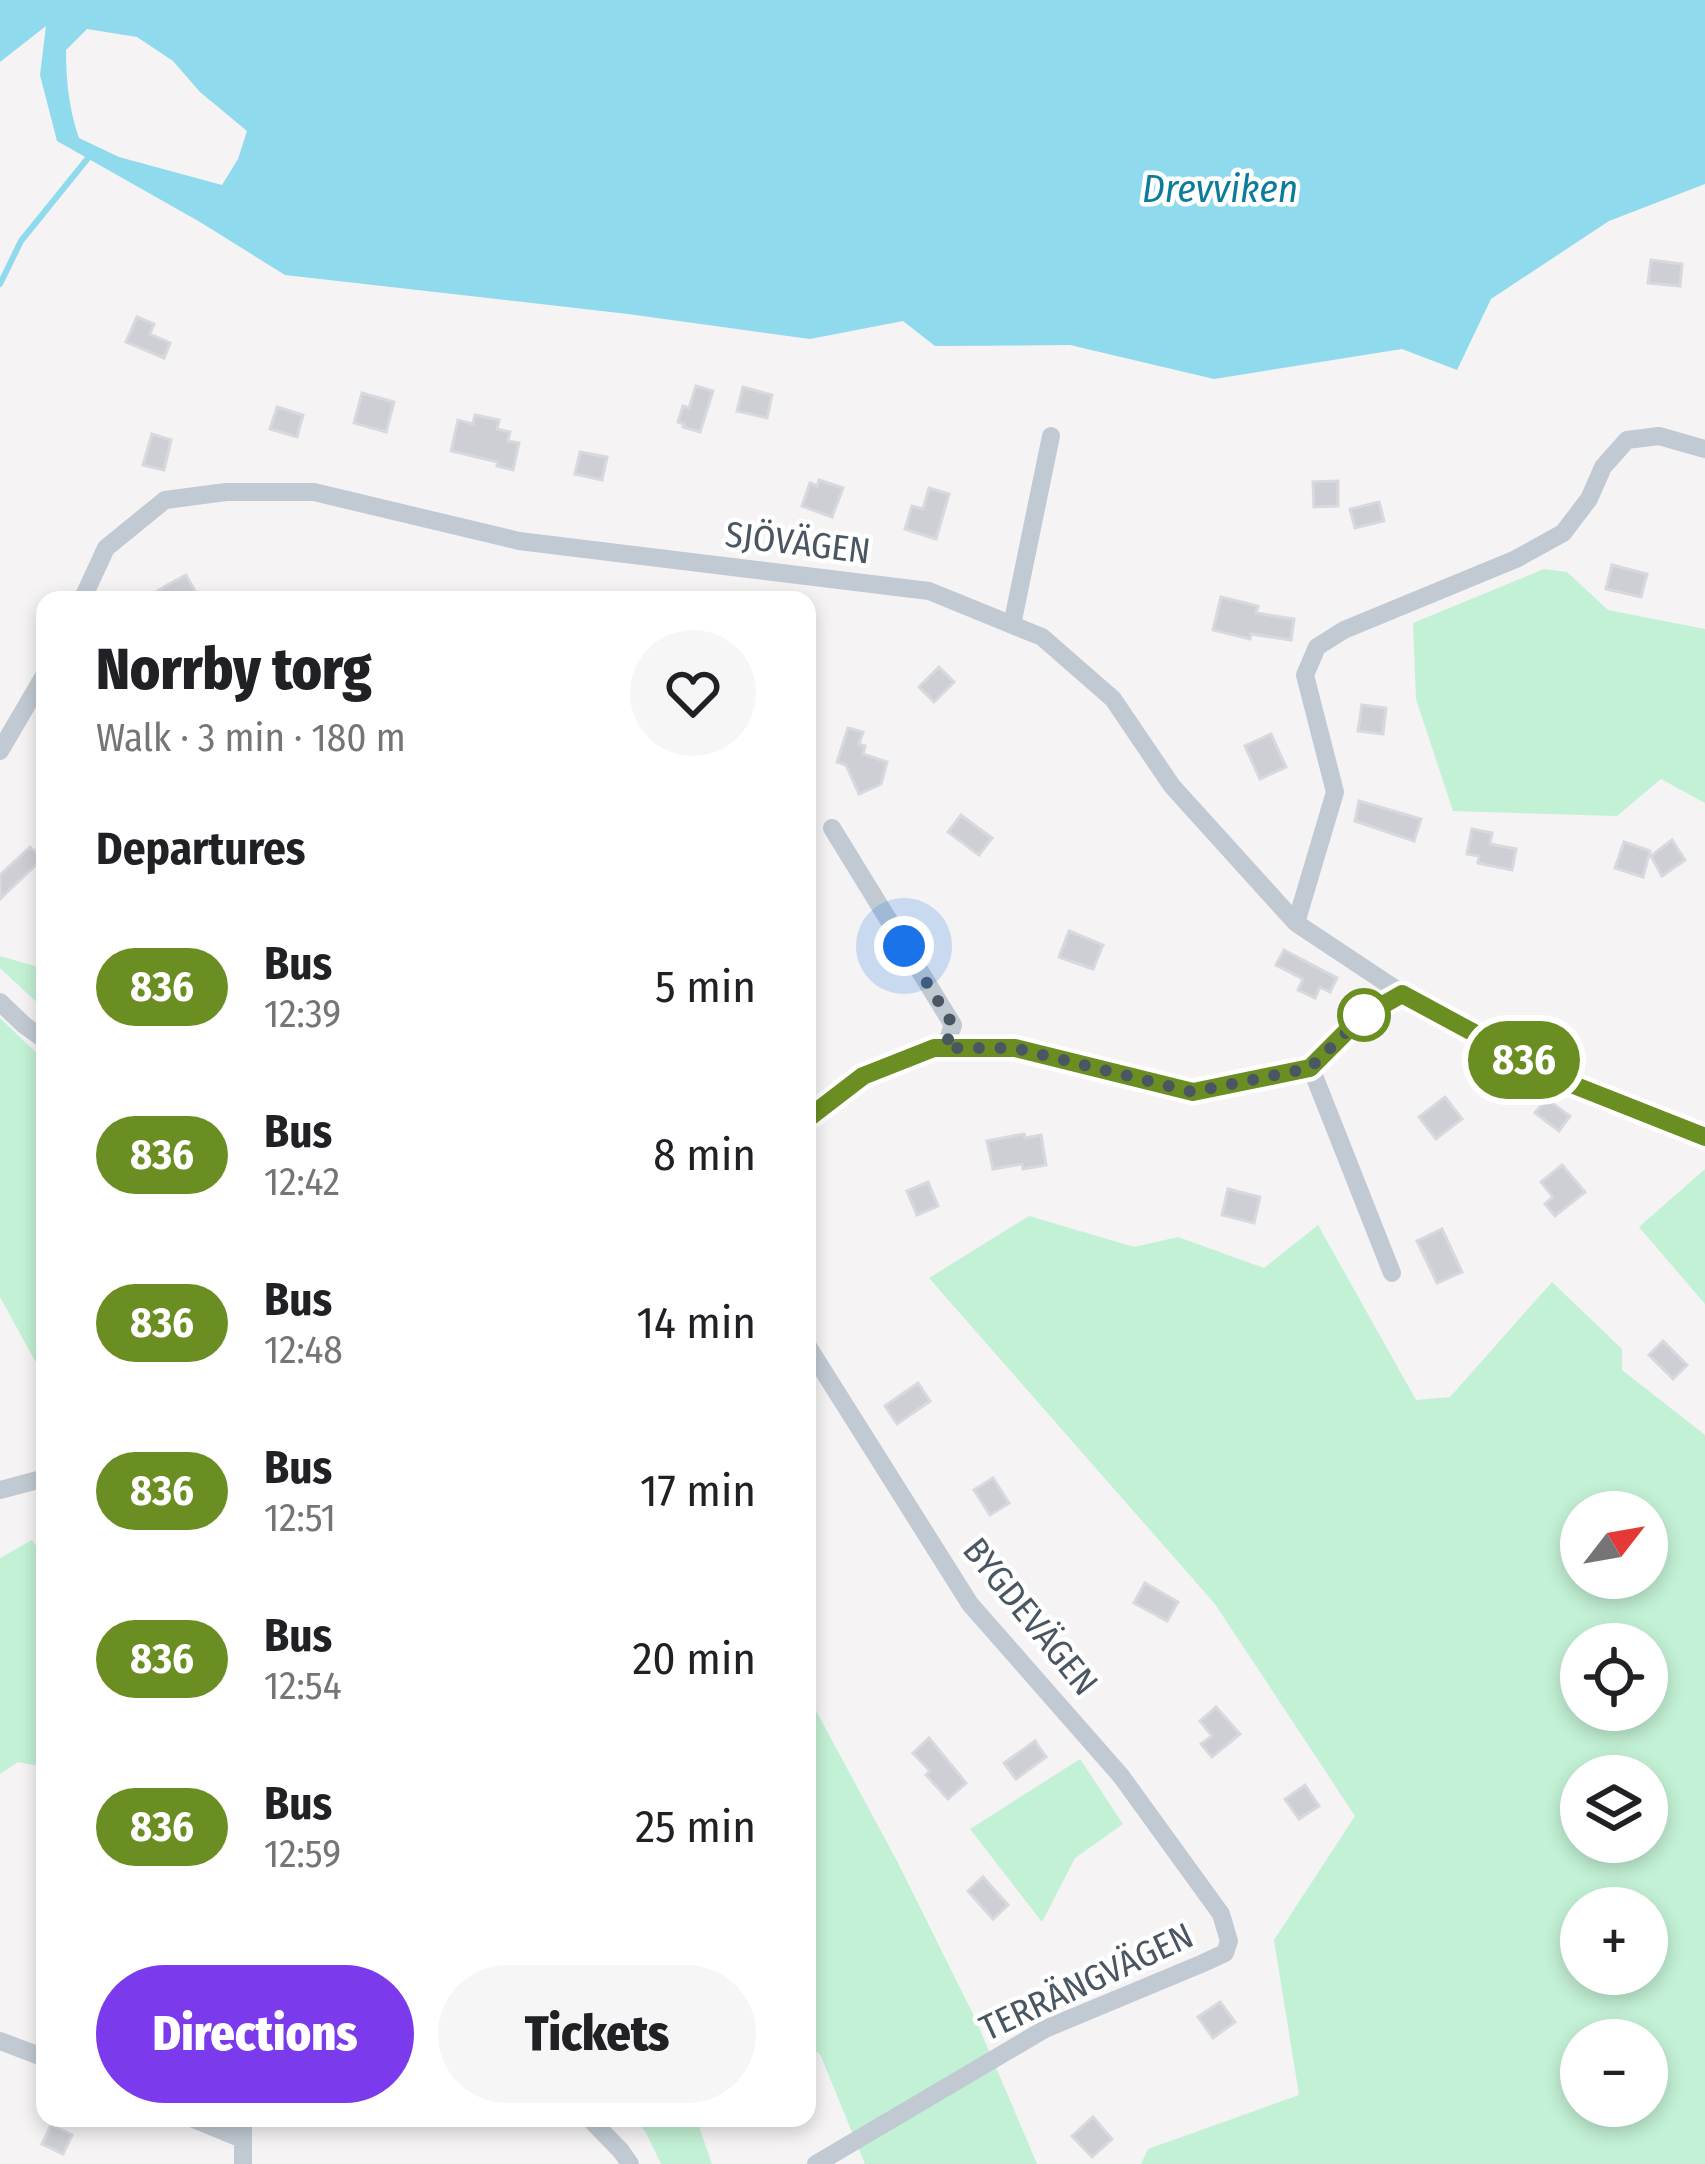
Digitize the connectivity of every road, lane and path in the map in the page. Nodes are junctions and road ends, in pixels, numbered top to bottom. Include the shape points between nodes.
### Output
1 (1051, 436) dead end
2 (1705, 449) edge
3 (86, 591) edge
4 (1012, 625) junction
5 (36, 689) edge
6 (0, 751) edge
7 (832, 829) dead end
8 (1297, 923) junction
9 (1402, 994) junction
10 (0, 1002) edge
11 (36, 1034) edge
12 (945, 1048) junction
13 (1310, 1068) junction
14 (816, 1112) edge
15 (1705, 1138) edge
16 (1392, 1273) dead end
17 (816, 1360) edge
18 (36, 1480) edge
19 (0, 1490) edge
20 (1221, 1914) joint
21 (0, 2041) edge
22 (36, 2055) edge
23 (213, 2127) edge
24 (243, 2127) edge
25 (598, 2127) edge
26 (242, 2139) junction
27 (243, 2164) edge
28 (630, 2164) edge
29 (816, 2164) edge

1 - 4 street
2 - 8 street via 1659,436 1627,440 1563,533 1317,646 1306,675 1335,792
3 - 4 street, SJÖVÄGEN via 106,548 165,500 314,492 519,541 929,591
4 - 8 street, SJÖVÄGEN via 1042,637 1113,698 1172,786
5 - 6 street
7 - 12 street via 953,1025
8 - 9 street, SJÖVÄGEN
9 - 13 street via 1360,1018
9 - 15 street, SJÖVÄGEN via 1561,1080
10 - 11 street
12 - 13 street via 1015,1048 1193,1092
12 - 14 street via 863,1076
13 - 16 street
17 - 20 street, BYGDEVÄGEN via 970,1604 1121,1776
18 - 19 street
20 - 29 street, TERRÄNGVÄGEN via 1225,1953 1045,2029
21 - 22 street
23 - 26 street
24 - 26 street
25 - 28 street
26 - 27 street

